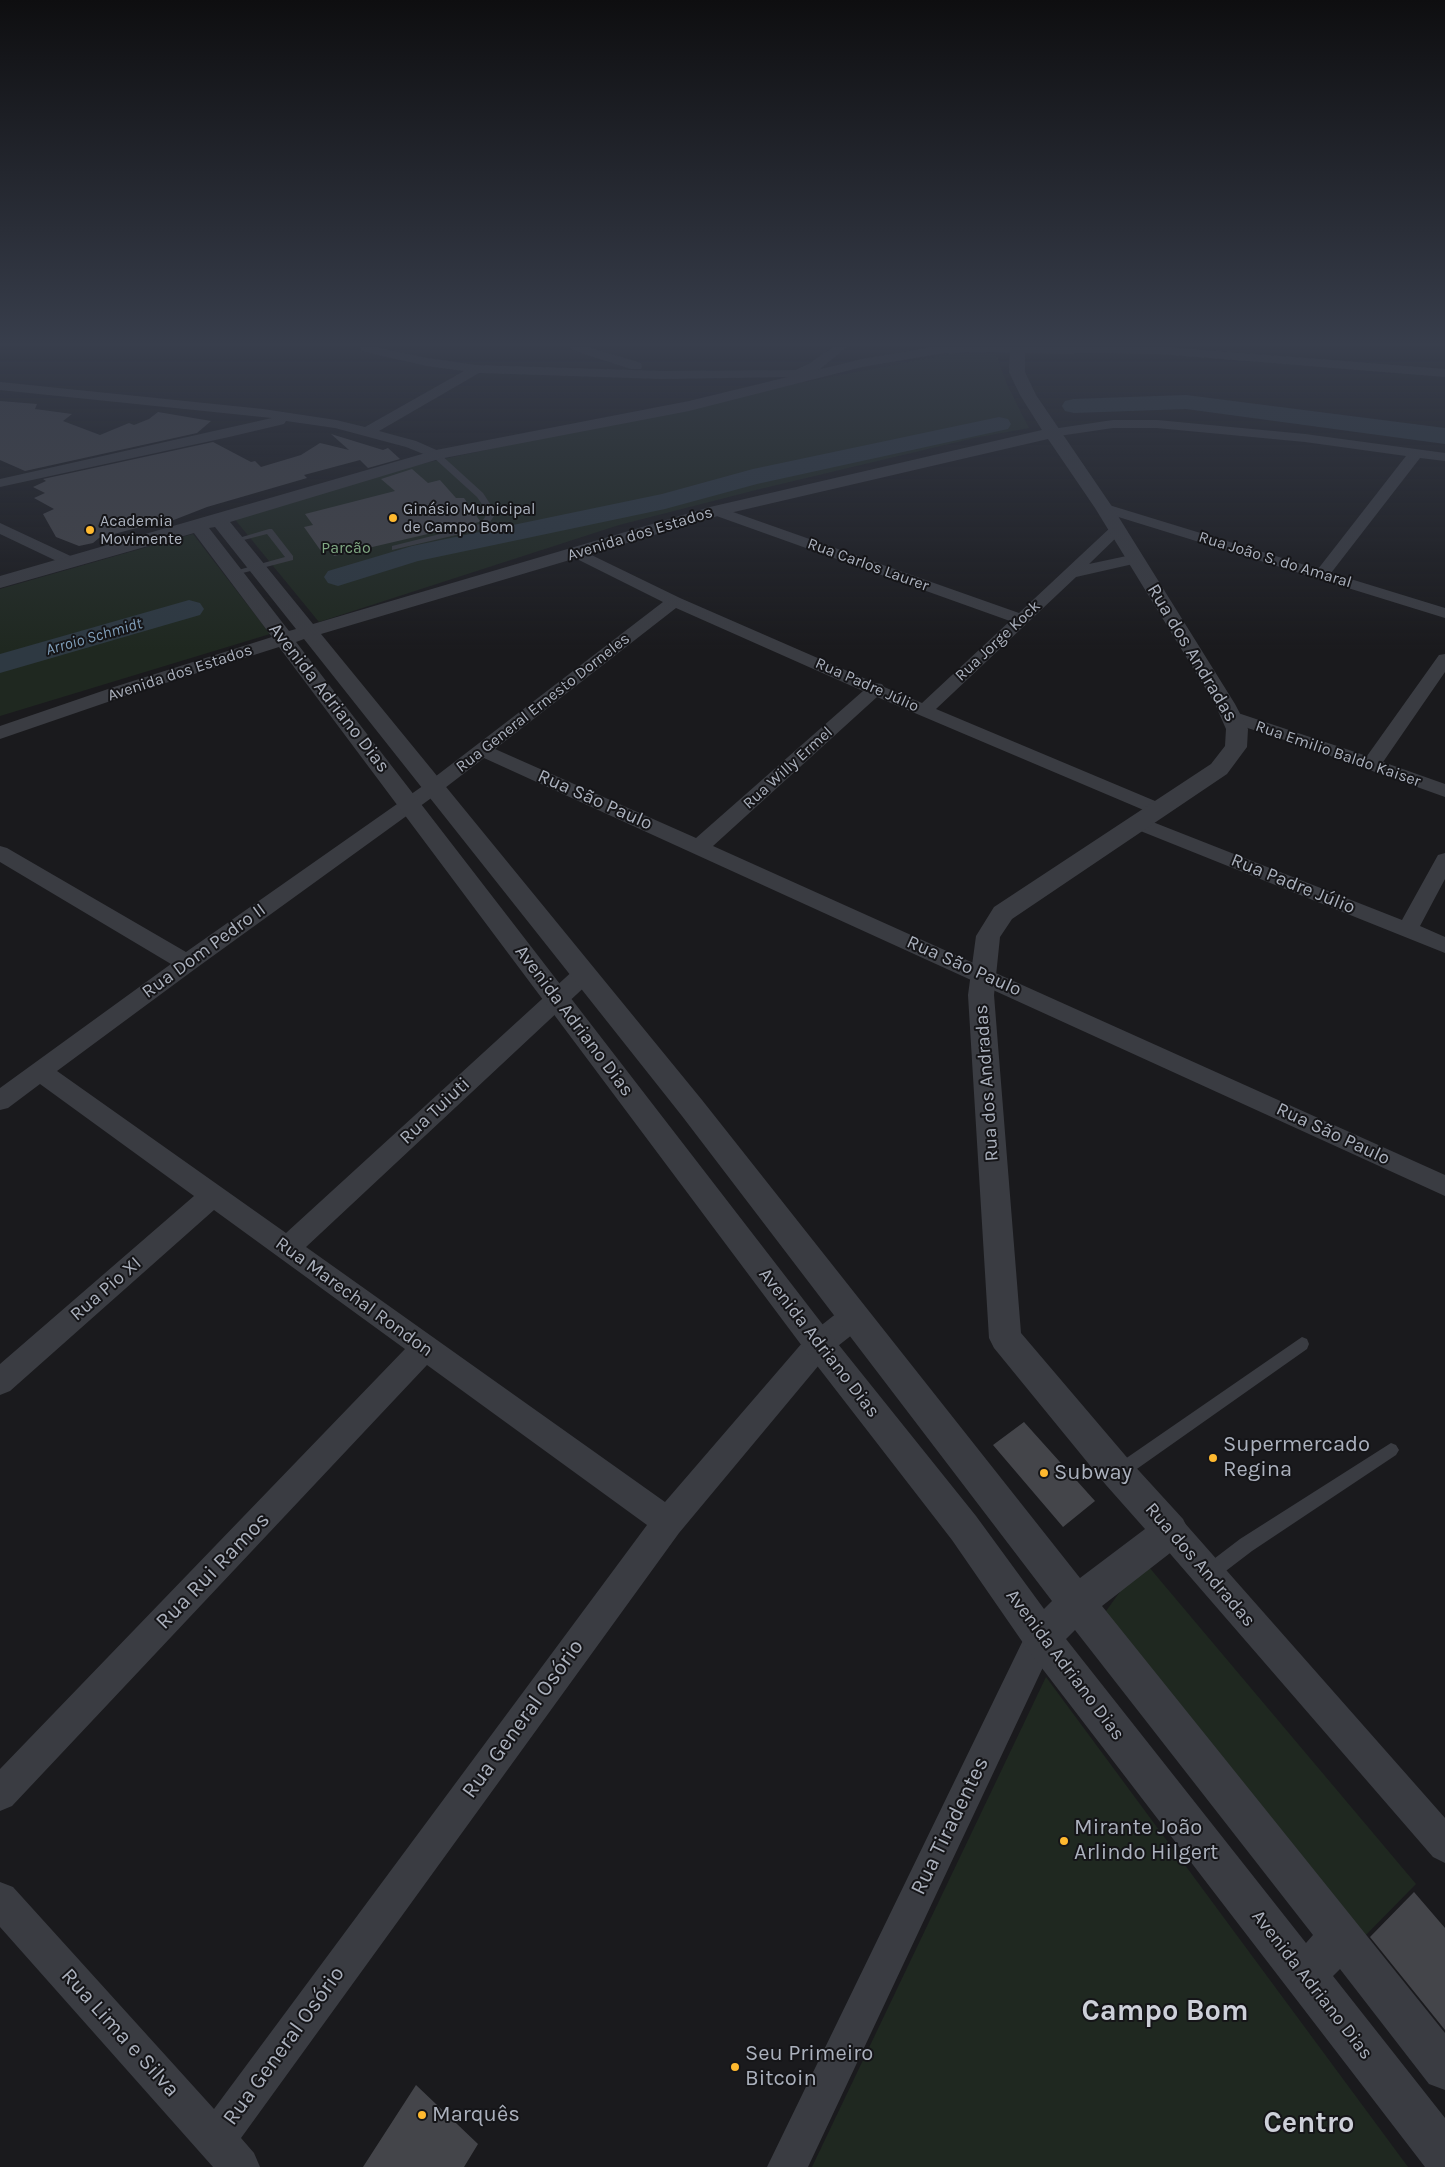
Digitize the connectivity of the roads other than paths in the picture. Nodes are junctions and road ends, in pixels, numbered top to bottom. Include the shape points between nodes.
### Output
1 (160, 448) edge
2 (420, 448) edge
3 (471, 448) edge
4 (987, 448) edge
5 (1062, 448) edge
6 (1380, 448) edge
7 (1416, 453) junction
8 (436, 455) junction
9 (1445, 457) edge
10 (0, 483) edge
11 (716, 511) junction
12 (1110, 519) junction
13 (0, 528) edge
14 (218, 529) junction
15 (395, 548) dead end
16 (577, 553) junction
17 (1136, 559) junction
18 (71, 562) junction
19 (246, 571) junction
20 (1071, 572) junction
21 (1322, 574) junction
22 (0, 582) edge
23 (674, 601) junction
24 (1445, 613) edge
25 (1021, 619) junction
26 (297, 636) junction
27 (1445, 659) edge
28 (876, 688) junction
29 (924, 711) junction
30 (1232, 717) junction
31 (0, 733) edge
32 (482, 750) junction
33 (1371, 765) junction
34 (1445, 791) edge
35 (422, 795) junction
36 (1150, 816) junction
37 (699, 847) junction
38 (0, 853) edge
39 (1445, 860) edge
40 (1407, 930) junction
41 (1445, 946) edge
42 (187, 963) junction
43 (584, 974) junction
44 (983, 975) junction
45 (556, 998) junction
46 (40, 1071) junction
47 (0, 1101) edge
48 (1445, 1186) edge
49 (213, 1195) junction
50 (287, 1249) junction
51 (852, 1318) junction
52 (819, 1344) junction
53 (1302, 1344) dead end
54 (425, 1348) junction
55 (0, 1382) edge
56 (1391, 1450) dead end
57 (1118, 1473) junction
58 (668, 1522) junction
59 (1171, 1531) junction
60 (1208, 1574) junction
61 (1076, 1604) junction
62 (1041, 1637) junction
63 (0, 1794) edge
64 (1445, 1845) edge
65 (0, 1900) edge
66 (1342, 1937) junction
67 (1304, 1975) junction
68 (1445, 2068) edge
69 (216, 2139) junction
70 (1445, 2155) edge
71 (240, 2167) edge
72 (787, 2167) edge

1 - 10 street
2 - 8 street
3 - 8 street
4 - 11 street, Avenida dos Estados
5 - 12 street, Rua dos Andradas
6 - 7 street, Avenida dos Estados
7 - 9 street, Avenida dos Estados
7 - 21 street
8 - 14 street
8 - 15 lane via 480,494 492,513 483,526
11 - 16 street, Avenida dos Estados
11 - 25 street, Rua Carlos Laurer
12 - 17 street, Rua dos Andradas
12 - 20 street, Rua Jorge Kock
12 - 21 street, Rua João S. do Amaral
13 - 18 street
14 - 18 street
14 - 19 street, Avenida Adriano Dias
14 - 19 lane via 269,531 290,558
16 - 23 street, Rua Padre Júlio
16 - 26 street, Avenida dos Estados
17 - 20 street
17 - 30 street, Rua dos Andradas
18 - 22 street
19 - 26 street, Avenida Adriano Dias
20 - 25 street, Rua Jorge Kock
21 - 24 street, Rua João S. do Amaral
23 - 28 street, Rua Padre Júlio
23 - 32 street, Rua General Ernesto Dorneles
25 - 29 street, Rua Jorge Kock
26 - 31 street, Avenida dos Estados
26 - 35 street, Avenida Adriano Dias
27 - 33 street
28 - 29 street, Rua Padre Júlio
28 - 37 street, Rua Willy Ermel
29 - 36 street, Rua Padre Júlio
30 - 33 street, Rua Emilio Baldo Kaiser
30 - 36 street, Rua dos Andradas via 1237,729 1236,748 1219,769
32 - 35 street, Rua General Ernesto Dorneles
32 - 37 street, Rua São Paulo
33 - 34 street, Rua Emilio Baldo Kaiser
35 - 42 street, Rua Dom Pedro II
35 - 43 street, Avenida Adriano Dias
35 - 45 street, Avenida Adriano Dias
36 - 40 street, Rua Padre Júlio
36 - 44 street, Rua dos Andradas via 1003,913 988,936
37 - 44 street, Rua São Paulo
38 - 42 street
39 - 40 street
40 - 41 street, Rua Padre Júlio
42 - 46 street, Rua Dom Pedro II
43 - 45 street, Rua Tuiuti
43 - 51 street, Avenida Adriano Dias via 692,1108
44 - 48 street, Rua São Paulo
44 - 57 street, Rua dos Andradas via 981,995 1005,1338
45 - 50 street, Rua Tuiuti
45 - 52 street, Avenida Adriano Dias
46 - 47 street, Rua Dom Pedro II
46 - 49 street, Rua Marechal Rondon
49 - 50 street, Rua Marechal Rondon
49 - 55 street, Rua Pio XI
50 - 54 street, Rua Marechal Rondon
51 - 52 street, Rua General Osório
51 - 61 street, Avenida Adriano Dias
52 - 58 street, Rua General Osório
52 - 62 street, Avenida Adriano Dias via 964,1528
53 - 57 lane
54 - 58 street, Rua Marechal Rondon
54 - 63 street, Rua Rui Ramos
56 - 60 lane via 1246,1545
57 - 59 street, Rua dos Andradas
58 - 69 street, Rua General Osório
59 - 60 street, Rua dos Andradas
59 - 61 street, Rua Tiradentes
60 - 64 street, Rua dos Andradas
61 - 62 street, Rua Tiradentes
61 - 66 street, Avenida Adriano Dias
62 - 67 street, Avenida Adriano Dias
62 - 72 street, Rua Tiradentes
65 - 69 street, Rua Lima e Silva
66 - 67 street
66 - 68 street, Avenida Adriano Dias
67 - 70 street, Avenida Adriano Dias
69 - 71 street, Rua Lima e Silva

